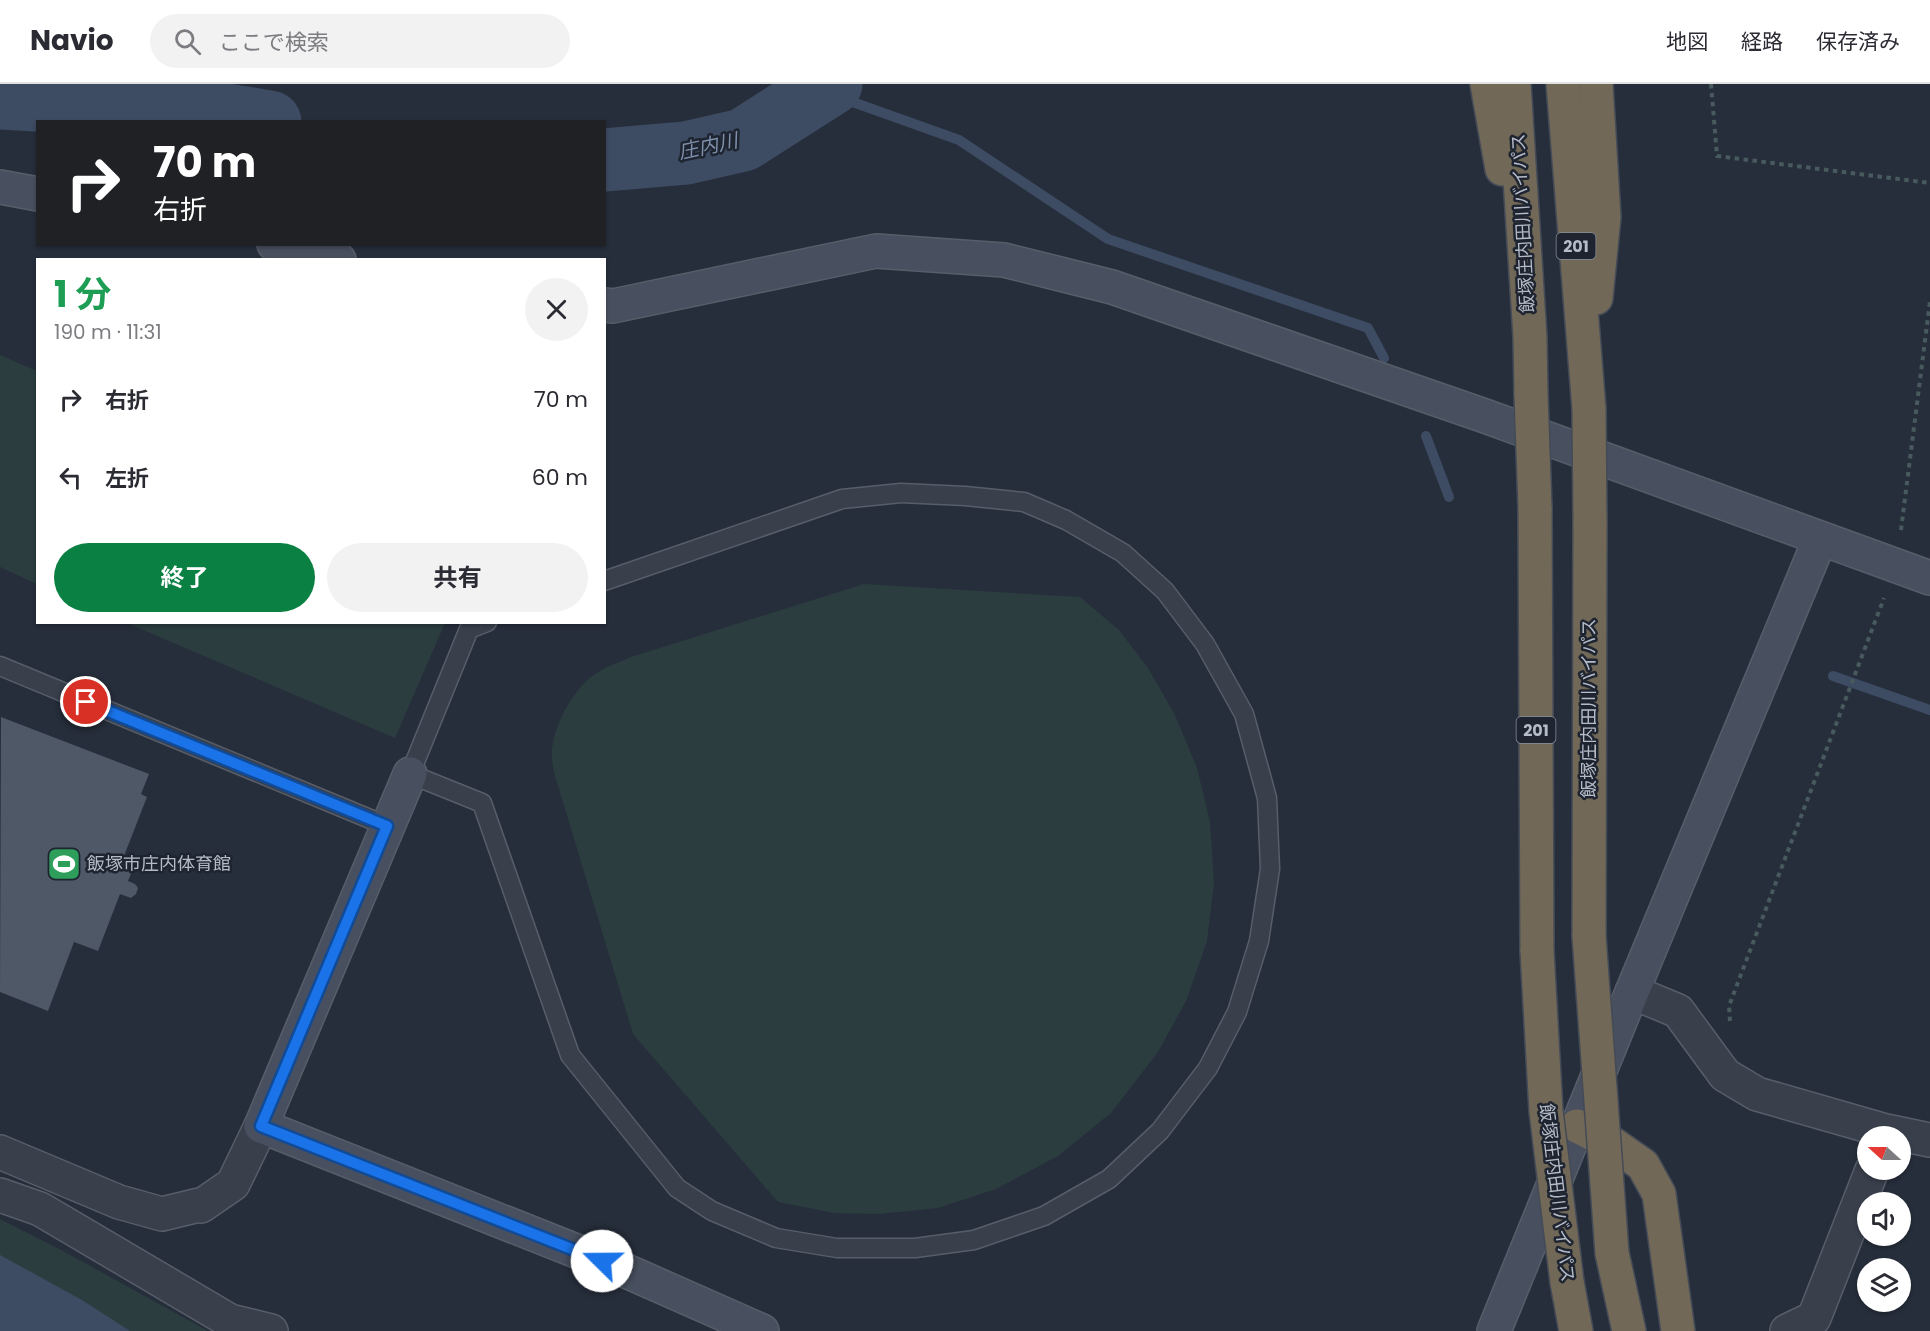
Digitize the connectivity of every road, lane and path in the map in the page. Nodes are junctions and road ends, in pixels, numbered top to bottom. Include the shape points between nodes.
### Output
1 (1487, 84) edge
2 (1514, 84) edge
3 (1563, 84) edge
4 (1596, 84) edge
5 (1711, 84) edge
6 (1930, 183) edge
7 (0, 187) edge
8 (36, 194) edge
9 (282, 246) edge
10 (331, 258) edge
11 (1930, 301) edge
12 (606, 305) edge
13 (1530, 337) junction
14 (1588, 397) junction
15 (1820, 539) junction
16 (1897, 565) junction
17 (1930, 578) edge
18 (606, 580) edge
19 (482, 624) edge
20 (0, 666) edge
21 (410, 774) junction
22 (387, 826) junction
23 (1632, 992) junction
24 (1731, 1025) dead end
25 (261, 1126) junction
26 (1577, 1126) junction
27 (1859, 1126) edge
28 (1911, 1137) edge
29 (1930, 1140) edge
30 (0, 1152) edge
31 (1868, 1180) edge
32 (0, 1195) edge
33 (271, 1331) edge
34 (762, 1331) edge
35 (1494, 1331) edge
36 (1576, 1331) edge
37 (1629, 1331) edge
38 (1678, 1331) edge
39 (1787, 1331) edge

1 - 13 highway
2 - 13 highway, 飯塚庄内田川バイパス / 201
3 - 14 highway, 飯塚庄内田川バイパス / 201
4 - 14 highway via 1604,217
5 - 6 path via 1717,156
7 - 8 street
9 - 10 street
11 - 16 path
12 - 15 street via 876,251 1004,260 1112,287 1474,412
13 - 36 highway, 飯塚庄内田川バイパス / 201, bridge via 1535,508 1537,951 1546,1111
14 - 37 highway, 飯塚庄内田川バイパス / 201, bridge via 1589,936 1612,1253
15 - 16 street
15 - 23 street
16 - 17 street
16 - 24 path via 1729,1006
18 - 21 lane via 842,499 901,493 1024,502 1066,520 1123,553 1165,591 1205,644 1244,714 1267,798 1270,869 1259,940 1237,1012 1208,1068 1160,1131 1109,1179 1044,1216 974,1240 915,1248 837,1248 776,1238 712,1211 677,1188 570,1055 482,803
19 - 21 lane via 469,629
20 - 22 lane
21 - 22 street
22 - 25 street
23 - 26 street
23 - 27 street via 1678,1011 1725,1075 1757,1094
25 - 30 street via 233,1184 201,1206 162,1214 119,1202
25 - 34 street via 624,1270
26 - 35 street
26 - 38 highway via 1643,1165 1659,1194
28 - 29 street
31 - 39 street via 1814,1318
32 - 33 street via 40,1209 230,1321

